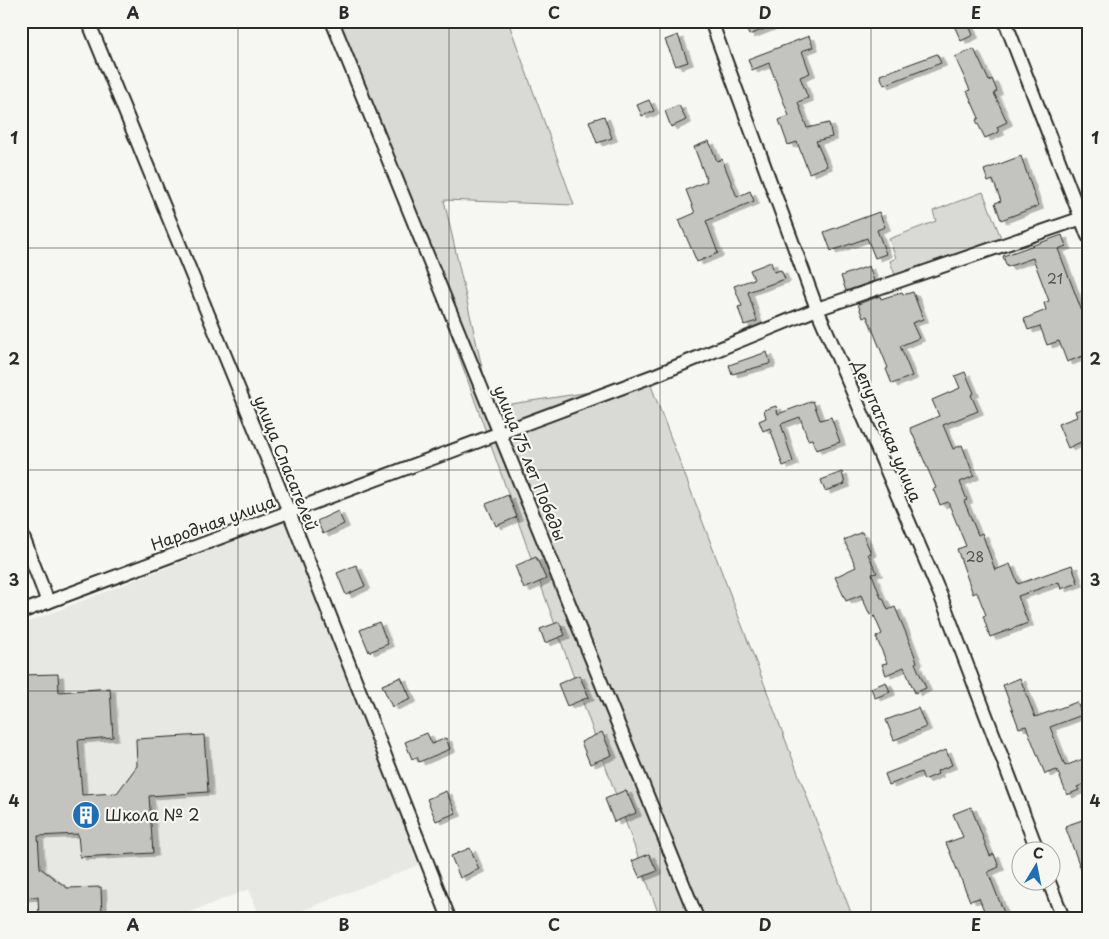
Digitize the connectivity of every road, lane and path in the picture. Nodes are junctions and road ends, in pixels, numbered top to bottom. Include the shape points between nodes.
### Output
1 (88, 21) edge
2 (332, 21) edge
3 (711, 21) edge
4 (1005, 21) edge
5 (1084, 217) edge
6 (1088, 236) edge
7 (817, 309) junction
8 (500, 433) junction
9 (289, 512) junction
10 (21, 532) edge
11 (48, 602) junction
12 (21, 612) edge
13 (1034, 842) edge
14 (1053, 892) edge
15 (449, 918) edge
16 (697, 918) edge
17 (1063, 918) edge

1 - 9 street, улица Спасателей
2 - 8 street, улица 75 лет Победы
3 - 7 street, Депутатская улица
4 - 5 street
5 - 6 street
5 - 7 street, Народная улица
7 - 8 street, Народная улица via 658,374
7 - 13 street, Депутатская улица via 940,594
8 - 9 street, Народная улица
8 - 16 street, улица 75 лет Победы
9 - 11 street, Народная улица
9 - 15 street, улица Спасателей
10 - 11 street
11 - 12 street, Народная улица
14 - 17 street

